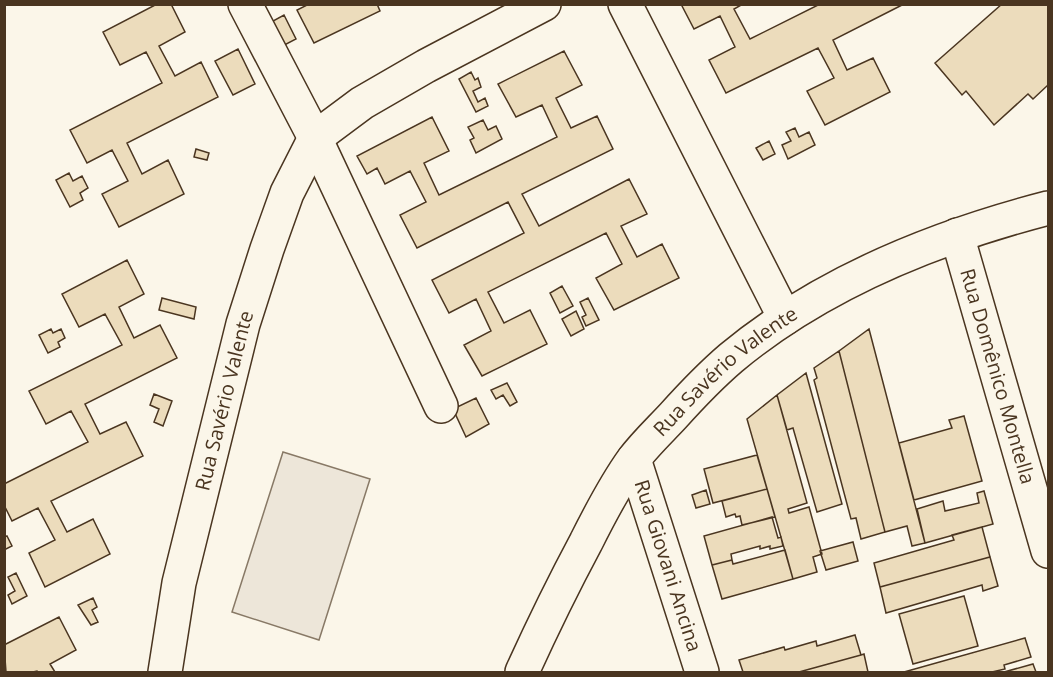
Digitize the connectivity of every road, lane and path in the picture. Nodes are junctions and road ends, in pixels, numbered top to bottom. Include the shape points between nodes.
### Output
1 (245, 4) edge
2 (544, 4) edge
3 (625, 4) edge
4 (315, 138) junction
5 (1048, 208) edge
6 (957, 235) junction
7 (785, 318) junction
8 (441, 406) dead end
9 (634, 459) junction
10 (1048, 551) edge
11 (165, 672) edge
12 (522, 672) edge
13 (702, 672) edge

1 - 4 street
2 - 4 street, Rua Savério Valente via 407,77
3 - 7 street
4 - 8 street
4 - 11 street, Rua Savério Valente via 287,193 243,324 179,583
5 - 6 street, Rua Savério Valente
6 - 7 street, Rua Savério Valente via 893,261
6 - 10 street, Rua Domênico Montella
7 - 9 street, Rua Savério Valente via 731,358
9 - 12 street, Rua Savério Valente via 602,511
9 - 13 street, Rua Giovani Ancina

